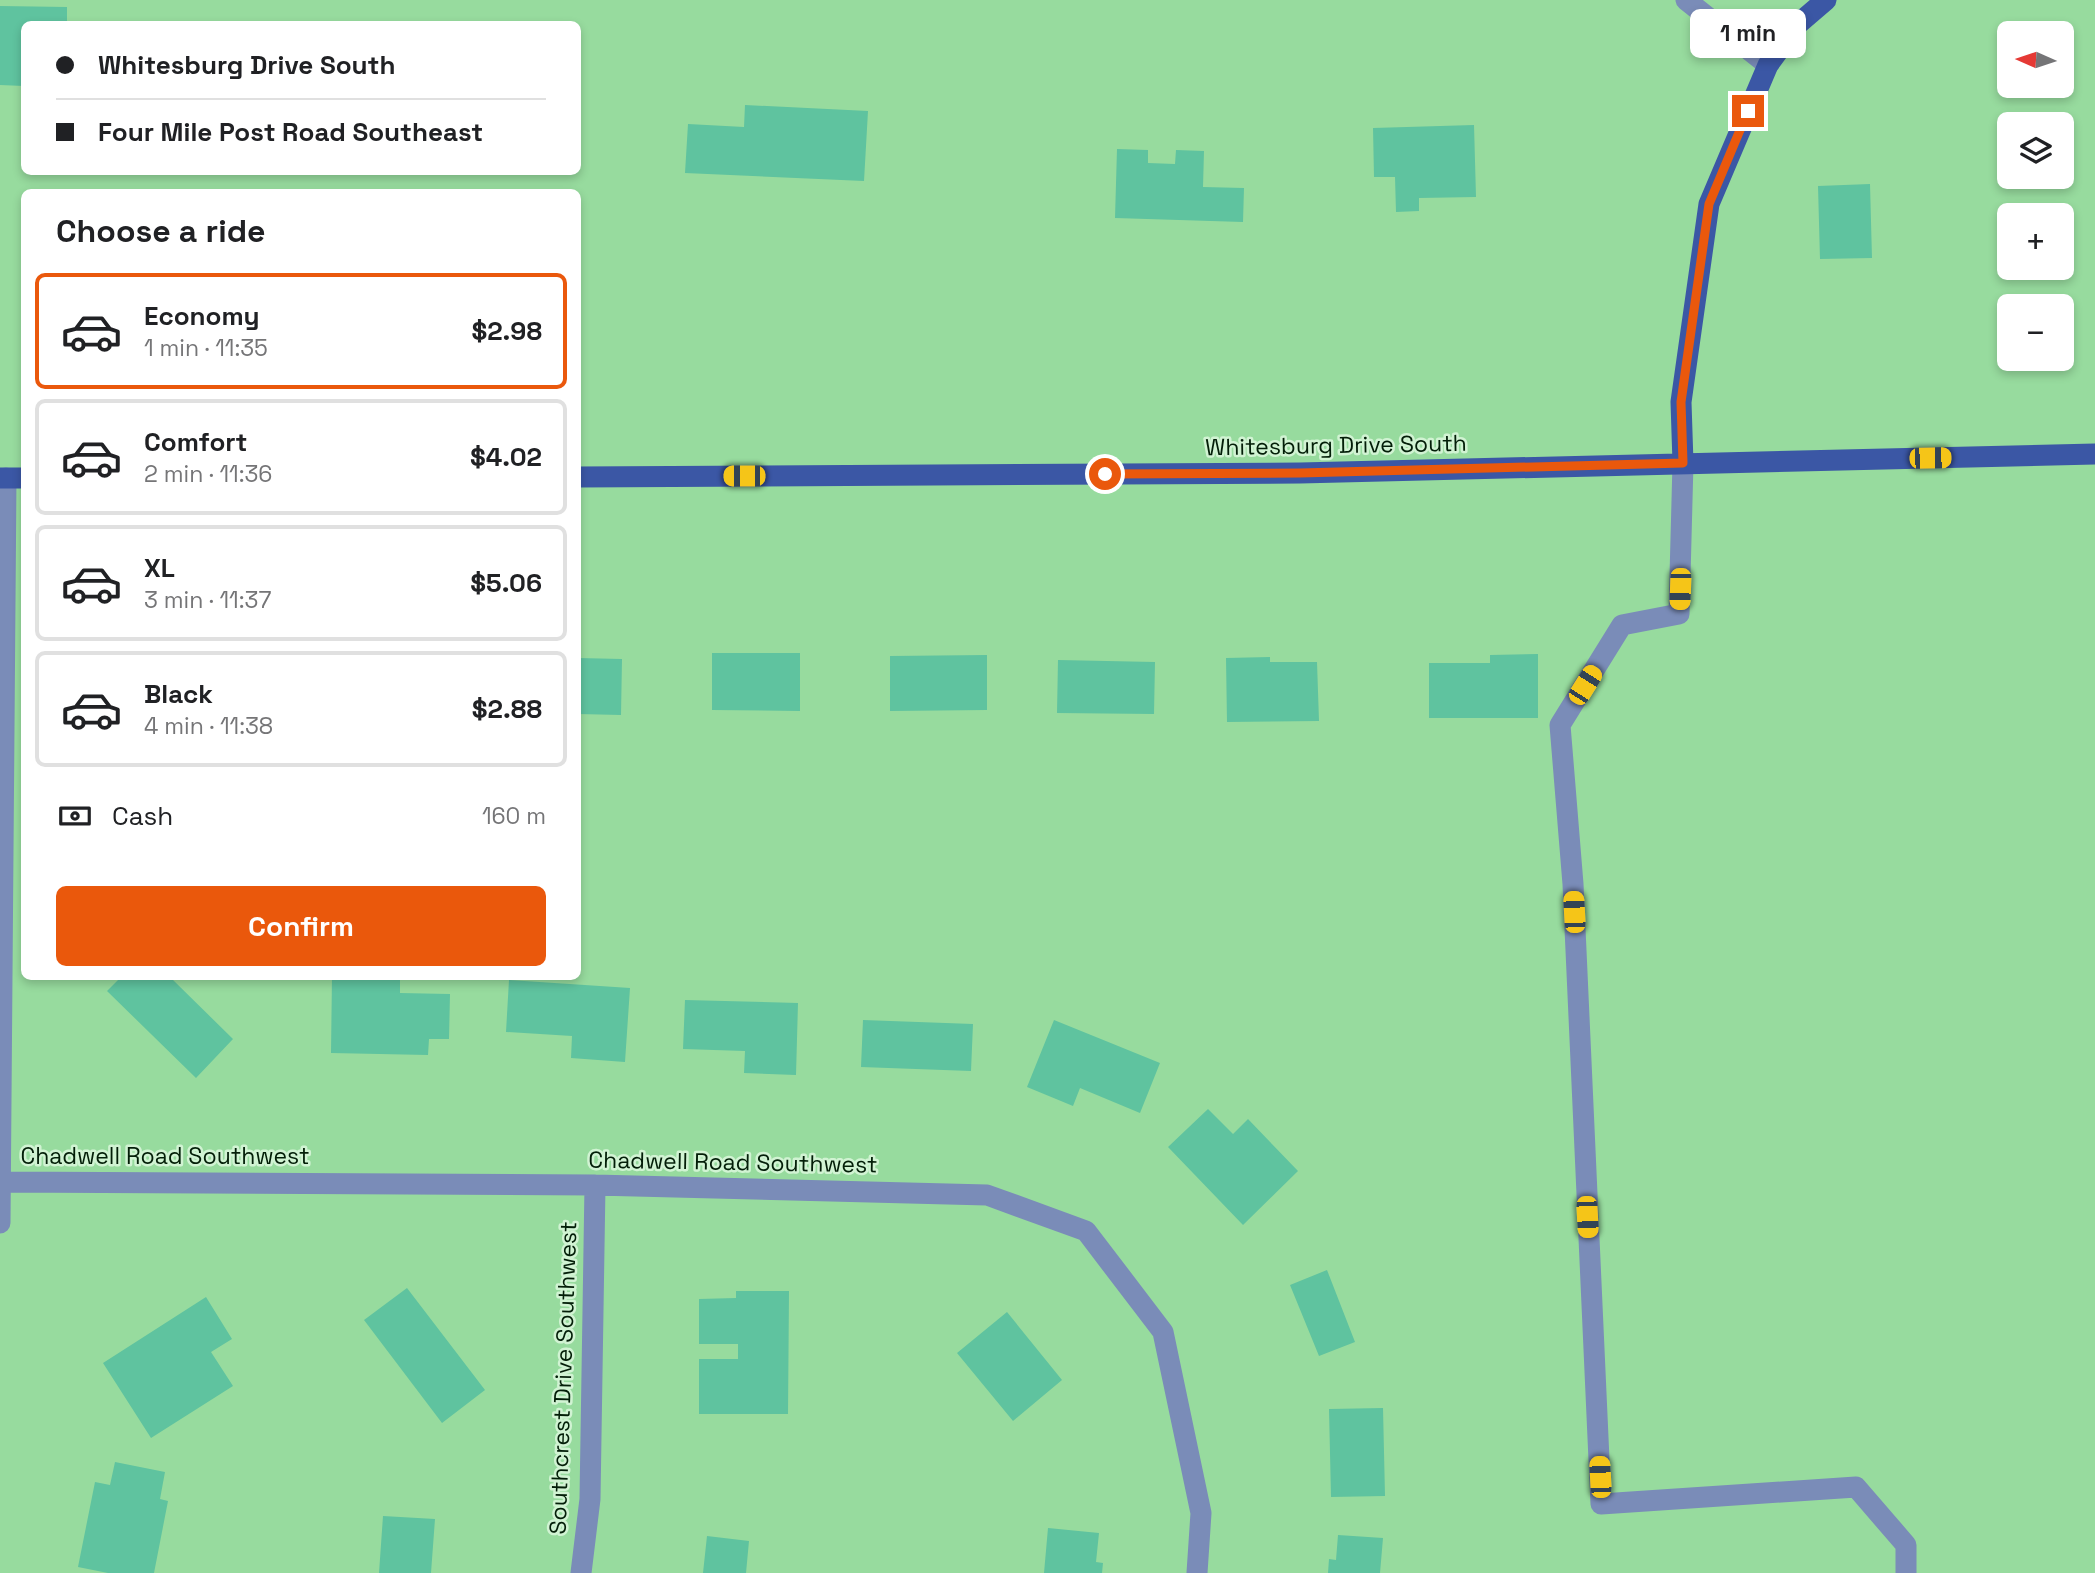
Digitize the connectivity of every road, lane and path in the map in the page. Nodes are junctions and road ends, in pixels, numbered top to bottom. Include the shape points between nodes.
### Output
1 (1686, 0) edge
2 (1826, 0) edge
3 (1768, 65) junction
4 (2095, 454) edge
5 (1683, 463) junction
6 (581, 477) edge
7 (10, 478) edge
8 (1, 1182) edge
9 (595, 1185) junction
10 (0, 1223) edge
11 (581, 1573) edge
12 (1197, 1573) edge
13 (1906, 1573) edge

1 - 3 street
2 - 3 main road via 1798,23
3 - 5 main road via 1709,204 1681,402
4 - 5 main road, Whitesburg Drive South
5 - 6 main road, Whitesburg Drive South via 1300,473
5 - 13 street via 1679,614 1622,625 1560,725 1573,884 1601,1504 1856,1487 1906,1545
7 - 8 street
8 - 9 street, Chadwell Road Southwest
8 - 10 street
9 - 11 street, Southcrest Drive Southwest via 590,1499
9 - 12 street, Chadwell Road Southwest via 987,1195 1086,1231 1163,1332 1201,1513

